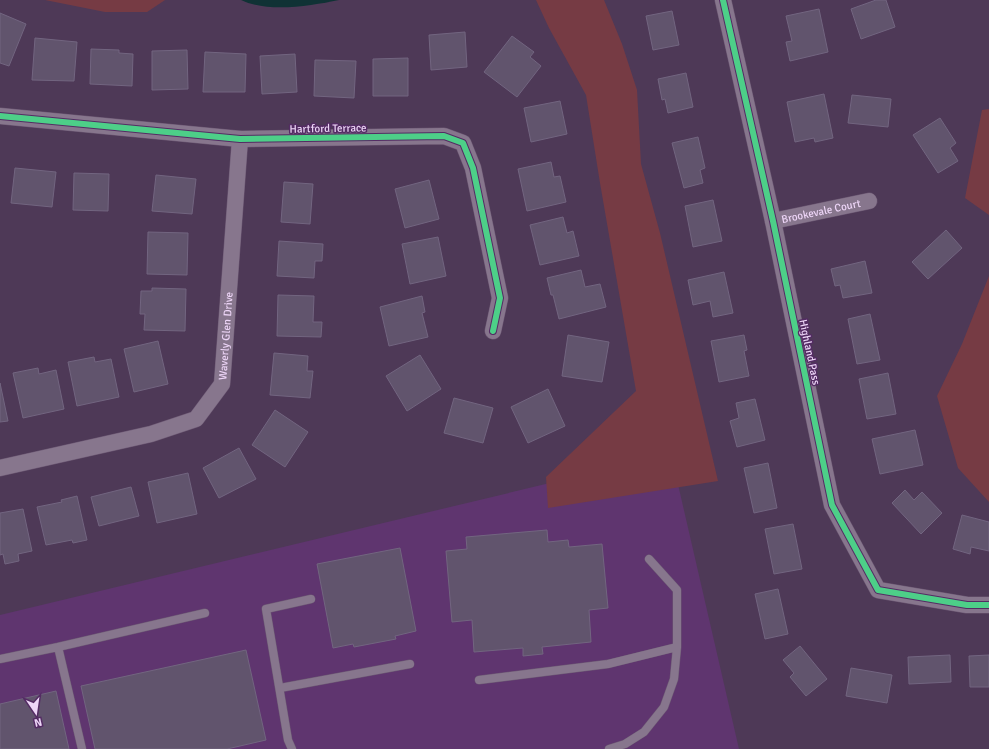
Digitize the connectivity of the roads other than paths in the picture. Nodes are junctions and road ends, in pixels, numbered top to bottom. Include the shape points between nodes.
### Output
1 (723, 0) edge
2 (0, 116) edge
3 (240, 139) junction
4 (869, 201) dead end
5 (773, 221) junction
6 (494, 331) dead end
7 (0, 468) edge
8 (649, 559) dead end
9 (311, 599) dead end
10 (989, 605) edge
11 (205, 614) dead end
12 (58, 647) junction
13 (677, 647) junction
14 (0, 659) edge
15 (410, 664) dead end
16 (479, 680) dead end
17 (280, 688) junction
18 (82, 749) edge
19 (292, 749) edge
20 (609, 749) edge

1 - 5 street, Highland Pass
2 - 3 street, Hartford Terrace
3 - 6 street, Hartford Terrace via 444,136 463,143 473,168 500,298
3 - 7 street, Waverly Glen Drive via 222,384 196,419 151,434
4 - 5 street, Brookevale Court
5 - 10 street, Highland Pass via 832,505 878,590 967,605
8 - 13 lane via 677,590
9 - 17 lane via 266,609
11 - 12 lane
12 - 14 lane
12 - 18 lane
13 - 16 lane via 608,664
13 - 20 lane via 674,679 664,707 644,732 625,744
15 - 17 lane
17 - 19 lane via 288,740

